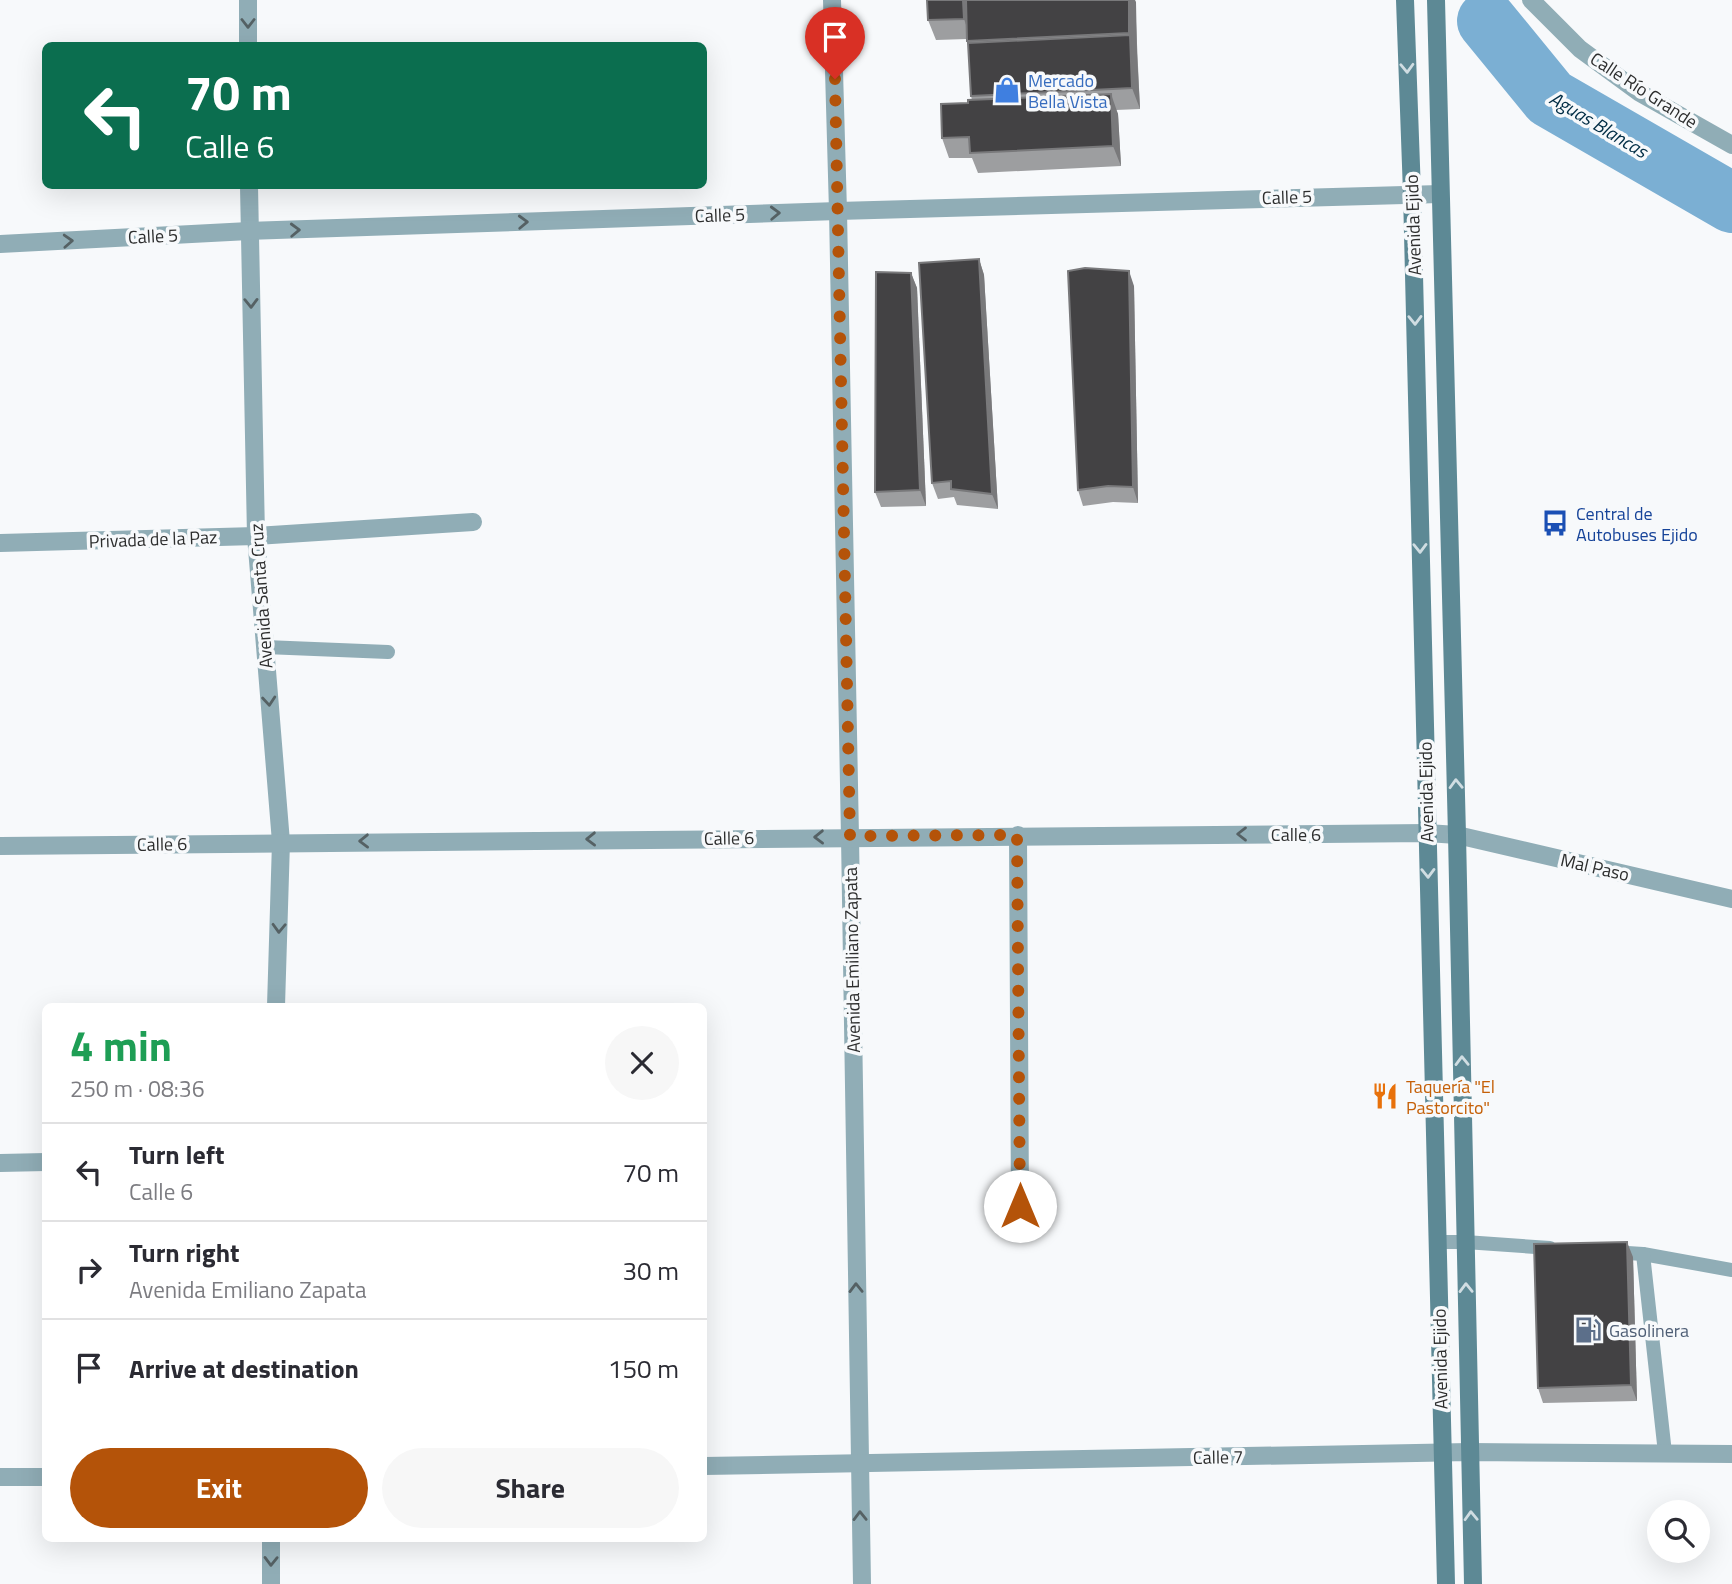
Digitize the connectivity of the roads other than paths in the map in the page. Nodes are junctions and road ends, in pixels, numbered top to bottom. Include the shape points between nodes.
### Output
1 (248, 0) edge
2 (832, 0) edge
3 (1405, 0) edge
4 (1436, 0) edge
5 (1531, 0) edge
6 (248, 42) edge
7 (1732, 145) edge
8 (249, 189) edge
9 (1412, 193) junction
10 (1440, 194) junction
11 (838, 211) junction
12 (249, 232) junction
13 (0, 244) edge
14 (472, 522) dead end
15 (256, 536) junction
16 (0, 543) edge
17 (265, 648) junction
18 (388, 652) dead end
19 (1427, 833) junction
20 (1017, 835) junction
21 (1457, 835) junction
22 (850, 836) junction
23 (281, 842) junction
24 (0, 846) edge
25 (1732, 900) edge
26 (276, 1003) edge
27 (42, 1162) edge
28 (0, 1163) edge
29 (1020, 1206) dead end
30 (1437, 1242) junction
31 (1465, 1242) junction
32 (1561, 1248) edge
33 (1602, 1251) edge
34 (1643, 1254) junction
35 (1732, 1270) edge
36 (1469, 1452) junction
37 (1443, 1453) junction
38 (1665, 1453) junction
39 (1732, 1454) edge
40 (859, 1463) junction
41 (707, 1466) edge
42 (0, 1477) edge
43 (42, 1477) edge
44 (271, 1542) edge
45 (271, 1584) edge
46 (862, 1584) edge
47 (1446, 1584) edge
48 (1473, 1584) edge

1 -> 6 street
2 - 11 street, Avenida Emiliano Zapata
3 -> 9 main road, Avenida Ejido
4 - 10 main road, Avenida Ejido
5 - 7 street, Calle Río Grande via 1580,49 1640,93
8 - 12 street, Avenida Santa Cruz
9 - 10 street, Calle 5
9 - 11 street, Calle 5
9 -> 19 main road, Avenida Ejido
21 -> 10 main road, Avenida Ejido
12 -> 11 street, Calle 5
11 - 22 street, Avenida Emiliano Zapata
13 -> 12 street, Calle 5
12 -> 15 street, Avenida Santa Cruz
14 - 15 street, Privada de la Paz
15 - 16 street, Privada de la Paz
15 - 17 street, Avenida Santa Cruz
17 - 18 lane
17 -> 23 street, Avenida Santa Cruz
19 -> 20 street, Calle 6
19 - 21 street, Calle 6
19 -> 30 main road, Avenida Ejido
20 - 22 street, Calle 6
20 - 29 street
21 - 25 street, Mal Paso
31 -> 21 main road, Avenida Ejido
22 -> 23 street, Calle 6
40 -> 22 street, Avenida Emiliano Zapata
23 - 24 street, Calle 6
23 -> 26 street, Avenida Santa Cruz
27 - 28 street
30 - 31 lane
30 - 37 main road, Avenida Ejido
31 - 32 lane
36 -> 31 main road, Avenida Ejido
33 - 34 lane
34 - 35 lane
34 - 38 lane
36 - 37 street, Calle 7
36 - 38 street, Calle 7
48 -> 36 main road, Avenida Ejido
37 - 40 street, Calle 7
37 - 47 main road, Avenida Ejido
38 - 39 street, Calle 7
40 - 41 street, Calle 7
46 -> 40 street, Avenida Emiliano Zapata
42 - 43 street
44 -> 45 street

